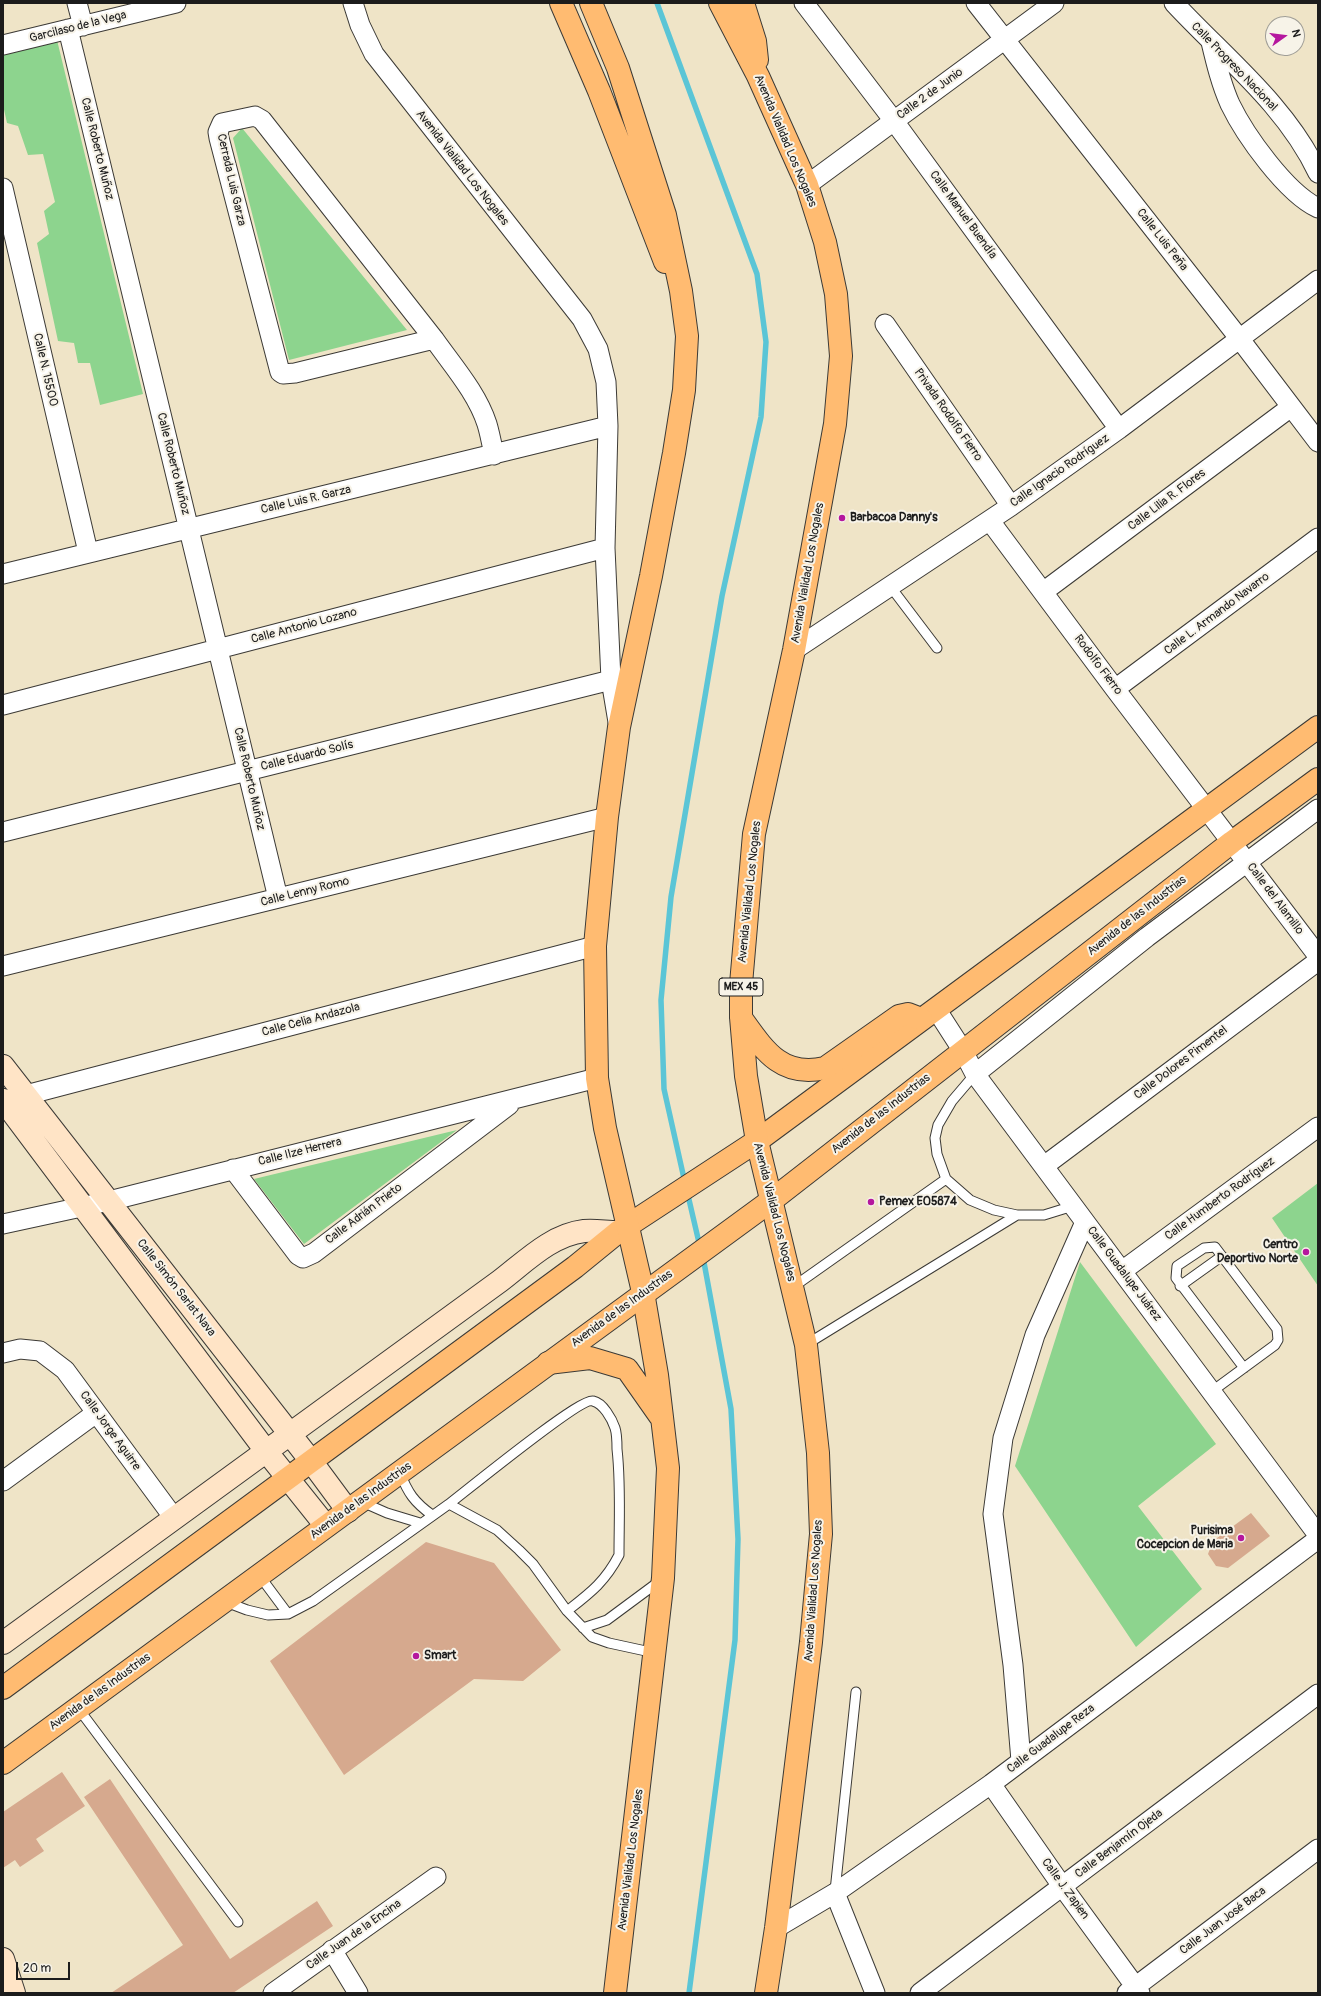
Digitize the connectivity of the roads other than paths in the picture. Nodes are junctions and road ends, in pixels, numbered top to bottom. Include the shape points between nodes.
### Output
1 (77, 3) edge
2 (176, 3) edge
3 (353, 3) edge
4 (561, 3) edge
5 (591, 3) edge
6 (720, 3) edge
7 (743, 3) edge
8 (804, 3) edge
9 (976, 3) edge
10 (1054, 3) edge
11 (1174, 3) edge
12 (75, 27) junction
13 (1004, 40) junction
14 (1210, 41) junction
15 (3, 45) edge
16 (758, 76) junction
17 (894, 121) junction
18 (1318, 172) edge
19 (807, 185) junction
20 (3, 188) edge
21 (1318, 208) edge
22 (1318, 280) edge
23 (681, 291) junction
24 (885, 324) dead end
25 (1239, 338) junction
26 (434, 339) junction
27 (1291, 407) junction
28 (608, 426) junction
29 (1119, 429) junction
30 (1318, 442) edge
31 (494, 455) junction
32 (1011, 506) junction
33 (990, 520) junction
34 (189, 528) junction
35 (1318, 538) edge
36 (605, 548) junction
37 (88, 552) junction
38 (3, 574) edge
39 (890, 586) junction
40 (1043, 592) junction
41 (937, 648) dead end
42 (218, 649) junction
43 (794, 650) junction
44 (611, 680) junction
45 (1115, 689) junction
46 (3, 705) edge
47 (619, 727) junction
48 (1318, 727) edge
49 (247, 771) junction
50 (1318, 779) edge
51 (1206, 809) junction
52 (1318, 810) edge
53 (607, 817) junction
54 (3, 832) edge
55 (1232, 842) junction
56 (1246, 862) junction
57 (278, 898) junction
58 (595, 946) junction
59 (1318, 956) edge
60 (1318, 961) edge
61 (3, 966) edge
62 (929, 1014) junction
63 (741, 1017) junction
64 (963, 1051) junction
65 (3, 1066) edge
66 (975, 1074) junction
67 (597, 1078) junction
68 (26, 1095) junction
69 (3, 1100) edge
70 (516, 1100) junction
71 (1318, 1127) edge
72 (757, 1141) junction
73 (1044, 1166) junction
74 (233, 1169) junction
75 (946, 1179) junction
76 (772, 1200) junction
77 (109, 1201) junction
78 (83, 1205) junction
79 (1073, 1206) junction
80 (1017, 1215) junction
81 (1085, 1222) junction
82 (3, 1224) edge
83 (622, 1229) junction
84 (1222, 1256) junction
85 (1122, 1271) junction
86 (1180, 1286) junction
87 (792, 1287) junction
88 (643, 1292) junction
89 (806, 1345) junction
90 (3, 1354) edge
91 (548, 1363) junction
92 (1244, 1368) junction
93 (1212, 1392) junction
94 (96, 1413) junction
95 (662, 1418) junction
96 (290, 1434) junction
97 (266, 1451) junction
98 (311, 1461) junction
99 (400, 1472) junction
100 (288, 1479) junction
101 (3, 1481) edge
102 (448, 1504) junction
103 (354, 1506) junction
104 (432, 1515) junction
105 (174, 1518) junction
106 (420, 1523) junction
107 (326, 1526) junction
108 (1318, 1535) edge
109 (1318, 1539) edge
110 (260, 1575) junction
111 (663, 1578) junction
112 (224, 1601) junction
113 (567, 1611) junction
114 (288, 1614) junction
115 (583, 1628) junction
116 (3, 1643) edge
117 (655, 1653) junction
118 (3, 1688) edge
119 (856, 1692) dead end
120 (1318, 1694) edge
121 (78, 1708) junction
122 (1021, 1761) junction
123 (3, 1763) edge
124 (991, 1784) junction
125 (1318, 1849) edge
126 (436, 1876) dead end
127 (1062, 1886) junction
128 (835, 1893) junction
129 (238, 1922) dead end
130 (776, 1928) junction
131 (332, 1950) junction
132 (3, 1959) edge
133 (1134, 1991) edge
134 (14, 1993) edge
135 (273, 1993) edge
136 (358, 1993) edge
137 (615, 1993) edge
138 (766, 1993) edge
139 (875, 1993) edge
140 (920, 1993) edge

1 - 12 street, Calle Roberto Muñoz
2 - 12 street, Garcilaso de la Vega
3 - 28 street, Avenida Vialidad Los Nogales via 374,54 582,319 598,349 606,382
4 - 23 main road via 599,91 660,253
5 - 23 main road, Avenida Vialidad Los Nogales via 618,68 647,155 665,215
6 - 16 main road, Avenida Vialidad Los Nogales / MEX 45
7 - 16 main road via 755,41
8 - 17 street, Calle Manuel Buendía
9 - 13 street, Calle Luis Peña
10 - 13 street, Calle 2 de Junio
11 - 14 street, Calle Progreso Nacional
12 - 15 street, Garcilaso de la Vega
12 - 34 street, Calle Roberto Muñoz
13 - 17 street, Calle 2 de Junio
13 - 25 street, Calle Luis Peña
14 - 18 street, Calle Progreso Nacional via 1272,105 1296,135
14 - 21 street via 1221,82 1245,130 1278,176
16 - 19 main road, Avenida Vialidad Los Nogales / MEX 45
17 - 19 street, Calle 2 de Junio
17 - 29 street, Calle Manuel Buendía
19 - 43 main road, Avenida Vialidad Los Nogales / MEX 45 via 825,242 836,294 841,356 835,424
20 - 37 street, Calle N. 15500
22 - 25 street, Calle Ignacio Rodríguez
23 - 47 main road, Avenida Vialidad Los Nogales via 687,336 684,390 651,576
24 - 32 street, Privada Rodolfo Fierro
25 - 27 street, Calle Luis Peña
25 - 29 street, Calle Ignacio Rodríguez
26 - 26 street, Cerrada Luis Garza via 259,117 249,116 222,123 218,132 219,138 280,372 295,373
26 - 31 street, Cerrada Luis Garza via 476,399 487,424
27 - 30 street, Calle Luis Peña
27 - 40 street, Calle Lilia R. Flores
28 - 31 street, Calle Luis R. Garza
28 - 36 street, Avenida Vialidad Los Nogales
29 - 32 street, Calle Ignacio Rodríguez
31 - 34 street, Calle Luis R. Garza
32 - 33 street, Calle Ignacio Rodríguez
33 - 39 street, Calle Ignacio Rodríguez
33 - 40 street, Rodolfo Fierro
34 - 37 street, Calle Luis R. Garza
34 - 42 street, Calle Roberto Muñoz
35 - 45 street, Calle L. Armando Navarro
36 - 42 street, Calle Antonio Lozano
36 - 44 street, Avenida Vialidad Los Nogales
37 - 38 street, Calle Luis R. Garza
39 - 41 lane
39 - 43 street, Calle Ignacio Rodríguez
40 - 45 street, Rodolfo Fierro
42 - 46 street, Calle Antonio Lozano
42 - 49 street, Calle Roberto Muñoz
43 - 63 main road, Avenida Vialidad Los Nogales / MEX 45 via 754,834 741,984
44 - 47 street, Avenida Vialidad Los Nogales
44 - 49 street, Calle Eduardo Solís
45 - 51 street, Rodolfo Fierro
47 - 53 main road, Avenida Vialidad Los Nogales
48 - 51 main road
49 - 54 street, Calle Eduardo Solís
49 - 57 street, Calle Roberto Muñoz
50 - 55 main road, Avenida de las Industrias
51 - 55 street
51 - 62 main road
52 - 56 street, Avenida de las Industrias
53 - 57 street, Calle Lenny Romo
53 - 58 main road, Avenida Vialidad Los Nogales
55 - 56 street, Calle del Alamillo
55 - 64 main road, Avenida de las Industrias
56 - 59 street, Calle del Alamillo
56 - 66 street, Avenida de las Industrias
57 - 61 street, Calle Lenny Romo
58 - 67 main road, Avenida Vialidad Los Nogales
58 - 68 street, Calle Celia Andazola
60 - 73 street, Calle Dolores Pimentel
62 - 63 main road via 899,1016 824,1068 813,1071 795,1070 780,1063 764,1050
62 - 64 street, Calle Guadalupe Juárez
62 - 72 main road
63 - 72 main road, Avenida Vialidad Los Nogales / MEX 45 via 746,1076
64 - 66 street, Calle Guadalupe Juárez
64 - 76 main road, Avenida de las Industrias
65 - 68 street, Calle Simón Sarlat Nava
66 - 73 street, Calle Guadalupe Juárez
66 - 75 lane via 952,1101 938,1125 935,1138 937,1154
67 - 70 street, Calle Ilze Herrera
67 - 83 main road, Avenida Vialidad Los Nogales
68 - 77 street, Calle Simón Sarlat Nava
69 - 78 street, Calle Simón Sarlat Nava
70 - 74 street, Calle Ilze Herrera
70 - 74 street, Calle Adrián Prieto via 314,1253 303,1258 298,1255
71 - 85 street, Calle Humberto Rodríguez
72 - 76 main road, Avenida Vialidad Los Nogales / MEX 45
72 - 83 main road
73 - 79 street, Calle Guadalupe Juárez
74 - 77 street, Calle Ilze Herrera
75 - 80 lane via 970,1200 994,1210
75 - 87 lane
76 - 87 main road, Avenida Vialidad Los Nogales / MEX 45
76 - 88 main road, Avenida de las Industrias
77 - 78 street, Calle Ilze Herrera
77 - 96 street, Calle Simón Sarlat Nava
78 - 82 street, Calle Ilze Herrera
78 - 97 street, Calle Simón Sarlat Nava
79 - 80 lane via 1044,1215
79 - 81 street, Calle Guadalupe Juárez
80 - 89 lane
81 - 85 street, Calle Guadalupe Juárez
81 - 122 street via 1035,1335 1003,1438 993,1514 1013,1665
83 - 88 main road, Avenida Vialidad Los Nogales
83 - 96 street via 583,1231 563,1237 544,1247
83 - 98 main road via 569,1272
84 - 86 lane
84 - 86 lane via 1215,1247 1210,1246 1177,1266 1176,1278
84 - 92 lane via 1277,1329 1278,1334 1275,1345
85 - 93 street, Calle Guadalupe Juárez
86 - 92 lane
87 - 89 main road, Avenida Vialidad Los Nogales / MEX 45
88 - 91 main road, Avenida de las Industrias
88 - 95 main road, Avenida Vialidad Los Nogales
89 - 130 main road, Avenida Vialidad Los Nogales / MEX 45 via 818,1453 821,1534 811,1642
90 - 94 street, Calle Jorge Aguirre via 20,1349 40,1351 65,1370
91 - 95 main road via 590,1358 627,1369
91 - 99 main road, Avenida de las Industrias
92 - 93 lane
93 - 108 street, Calle Guadalupe Juárez
94 - 101 street
94 - 105 street, Calle Jorge Aguirre
95 - 111 main road, Avenida Vialidad Los Nogales via 668,1468
96 - 97 street
96 - 98 street, Calle Simón Sarlat Nava
97 - 100 street, Calle Simón Sarlat Nava
97 - 105 street
98 - 100 main road
98 - 103 street, Calle Simón Sarlat Nava
99 - 103 main road, Avenida de las Industrias
99 - 104 lane via 407,1491 418,1505
100 - 107 street, Calle Simón Sarlat Nava
100 - 118 main road
102 - 104 lane
102 - 113 lane via 497,1530 506,1538 533,1564
102 - 113 lane via 565,1414 586,1401 594,1401 606,1410 615,1428 619,1464 618,1555 598,1587
103 - 106 lane
103 - 107 main road, Avenida de las Industrias
104 - 106 lane
105 - 116 street
106 - 114 lane via 313,1601
107 - 110 main road, Avenida de las Industrias
109 - 122 street, Calle Guadalupe Reza
110 - 112 main road, Avenida de las Industrias
110 - 114 lane
111 - 115 lane via 607,1620
111 - 117 main road, Avenida Vialidad Los Nogales
112 - 114 lane via 268,1615
112 - 121 main road, Avenida de las Industrias
113 - 115 lane
115 - 117 lane via 596,1640
117 - 137 main road, Avenida Vialidad Los Nogales
119 - 128 lane
120 - 127 street, Calle Benjamín Ojeda
121 - 123 main road, Avenida de las Industrias
121 - 129 lane
122 - 124 street, Calle Guadalupe Reza
124 - 127 street, Calle J. Zapien
124 - 128 street, Calle Guadalupe Reza
125 - 133 street, Calle Juan José Baca
126 - 131 street, Calle Juan de la Encina
127 - 133 street, Calle J. Zapien
127 - 140 street, Calle Benjamín Ojeda
128 - 130 street, Calle Guadalupe Reza
128 - 139 street
130 - 138 main road, Avenida Vialidad Los Nogales / MEX 45
131 - 135 street, Calle Juan de la Encina
131 - 136 street
132 - 134 street

